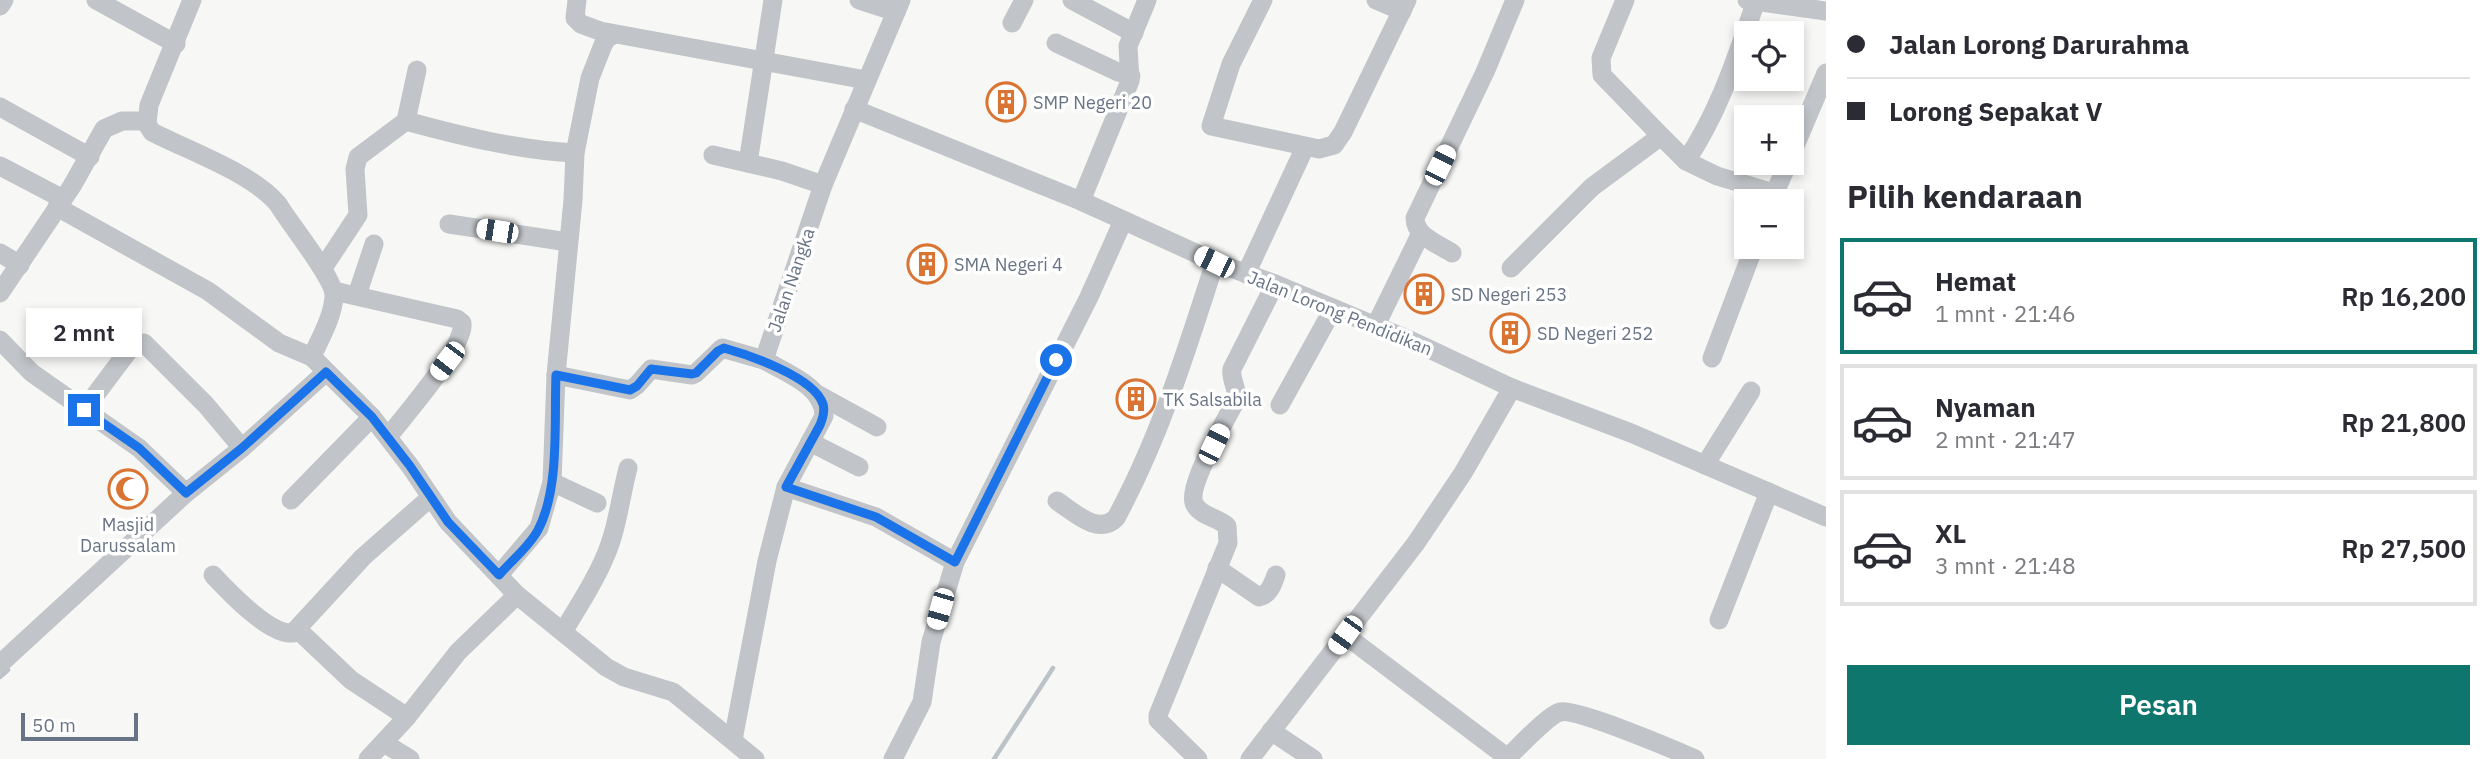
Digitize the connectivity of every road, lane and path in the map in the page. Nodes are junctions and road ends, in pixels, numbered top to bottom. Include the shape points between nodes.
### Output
1 (4, 0) edge
2 (96, 0) edge
3 (192, 0) edge
4 (577, 0) edge
5 (773, 0) edge
6 (859, 0) edge
7 (1024, 0) edge
8 (1072, 0) edge
9 (1147, 0) edge
10 (1262, 0) edge
11 (1376, 0) edge
12 (1515, 0) edge
13 (1625, 0) edge
14 (1751, 1) edge
15 (1404, 5) edge
16 (0, 6) edge
17 (898, 6) edge
18 (1826, 11) edge
19 (1012, 23) dead end
20 (1134, 33) junction
21 (613, 35) junction
22 (1056, 43) dead end
23 (176, 44) junction
24 (763, 60) junction
25 (417, 70) dead end
26 (1826, 73) edge
27 (1131, 76) junction
28 (866, 80) junction
29 (0, 107) edge
30 (854, 109) junction
31 (146, 121) junction
32 (406, 121) junction
33 (1804, 125) edge
34 (1661, 136) junction
35 (1305, 147) junction
36 (575, 153) junction
37 (713, 155) dead end
38 (90, 157) junction
39 (1686, 160) junction
40 (748, 163) junction
41 (0, 166) edge
42 (823, 186) junction
43 (1752, 189) edge
44 (1081, 201) junction
45 (60, 203) junction
46 (1123, 221) junction
47 (449, 224) dead end
48 (1421, 233) junction
49 (568, 242) junction
50 (373, 244) dead end
51 (0, 253) edge
52 (1452, 253) dead end
53 (1749, 259) edge
54 (1214, 262) junction
55 (20, 265) junction
56 (323, 268) junction
57 (1511, 268) dead end
58 (1246, 274) junction
59 (1275, 284) junction
60 (334, 290) junction
61 (0, 293) edge
62 (357, 295) junction
63 (1333, 309) junction
64 (1375, 327) junction
65 (0, 340) edge
66 (312, 357) junction
67 (1712, 358) dead end
68 (764, 360) junction
69 (326, 372) junction
70 (556, 375) junction
71 (1512, 388) junction
72 (1751, 391) dead end
73 (816, 393) junction
74 (1280, 405) dead end
75 (84, 410) junction
76 (372, 417) junction
77 (877, 427) dead end
78 (388, 437) junction
79 (810, 442) junction
80 (242, 448) junction
81 (1705, 465) junction
82 (859, 467) dead end
83 (628, 468) dead end
84 (552, 482) junction
85 (786, 487) junction
86 (1769, 492) junction
87 (186, 493) junction
88 (431, 497) junction
89 (291, 500) dead end
90 (1057, 502) dead end
91 (597, 503) dead end
92 (1826, 517) edge
93 (955, 562) junction
94 (1217, 568) junction
95 (213, 575) dead end
96 (499, 575) junction
97 (1276, 575) dead end
98 (517, 595) junction
99 (1719, 620) dead end
100 (298, 629) junction
101 (563, 632) junction
102 (1345, 635) junction
103 (0, 664) edge
104 (407, 717) junction
105 (1270, 732) junction
106 (733, 740) junction
107 (384, 743) junction
108 (753, 758) edge
109 (1507, 758) edge
110 (368, 759) edge
111 (410, 759) edge
112 (892, 759) edge
113 (1198, 759) edge
114 (1250, 759) edge
115 (1313, 759) edge
116 (1695, 759) edge

1 - 16 street
2 - 23 street
3 - 23 street
4 - 21 street via 578,21
5 - 24 street
6 - 17 street
7 - 19 street
8 - 20 street
9 - 20 street
10 - 35 street via 1231,64 1211,126
11 - 15 street
12 - 48 street via 1417,212 1415,223
13 - 34 street via 1601,58 1602,75
14 - 18 street
14 - 39 street via 1722,95
15 - 35 street via 1338,141 1326,149
17 - 28 street, Jalan Nangka
20 - 27 street via 1128,53
21 - 24 street
21 - 36 street via 603,45 590,78
22 - 27 street
23 - 31 street
24 - 28 street
24 - 40 street
25 - 32 street
26 - 33 street
27 - 44 street
28 - 30 street, Jalan Nangka
29 - 38 street
30 - 42 street, Jalan Nangka
30 - 44 street, Jalan Lorong Pendidikan
31 - 38 street via 108,126
31 - 56 street via 152,132 271,196
32 - 36 street via 543,151
32 - 56 street via 358,157 358,215
34 - 39 street
34 - 57 street via 1592,187
35 - 58 street
36 - 49 street
37 - 40 street
38 - 45 street
39 - 43 street
40 - 42 street
41 - 45 street
42 - 68 street, Jalan Nangka
44 - 46 street, Jalan Lorong Pendidikan
45 - 55 street
45 - 66 street via 208,291 279,342
46 - 54 street, Jalan Lorong Pendidikan
46 - 93 street
47 - 49 street
48 - 52 street
48 - 64 street
49 - 70 street
50 - 62 street
51 - 55 street
53 - 67 street
54 - 58 street, Jalan Lorong Pendidikan
54 - 90 street via 1156,434 1116,518 1107,525 1096,525
55 - 61 street
56 - 60 street
58 - 59 street, Jalan Lorong Pendidikan
59 - 63 street, Jalan Lorong Pendidikan
59 - 94 street via 1232,369 1236,400 1195,488 1194,505 1225,524 1228,531
60 - 62 street
60 - 66 street via 329,317
62 - 78 street via 459,319 463,327 447,361
63 - 64 street, Jalan Lorong Pendidikan
63 - 74 street
64 - 71 street, Jalan Lorong Pendidikan
65 - 75 street via 32,373
66 - 69 street
68 - 70 street via 722,348 696,373 651,369 630,390
68 - 73 street
69 - 76 street
69 - 80 street
70 - 84 street
71 - 81 street, Jalan Lorong Pendidikan
71 - 102 street via 1416,543
72 - 81 street
73 - 77 street
73 - 79 street via 824,416
75 - 80 street via 130,350 144,344
75 - 87 street via 139,448
76 - 78 street
76 - 89 street
78 - 88 street
79 - 82 street
79 - 85 street
80 - 87 street
81 - 86 street, Jalan Lorong Pendidikan
83 - 101 street via 605,557
84 - 91 street
84 - 96 street via 539,528
85 - 93 street via 876,517
85 - 106 street
86 - 92 street, Jalan Lorong Pendidikan
86 - 99 street
87 - 103 street
88 - 96 street via 448,522
88 - 100 street via 363,557
93 - 112 street via 931,642 922,702
94 - 97 street via 1259,597 1270,589
94 - 113 street via 1158,715
95 - 100 street via 276,630 290,634
96 - 98 street
98 - 101 street
98 - 104 street via 458,652
100 - 104 street via 351,680
101 - 106 street via 615,673 673,692
102 - 105 street
102 - 109 street
104 - 107 street
105 - 114 street
105 - 115 street
106 - 108 street
107 - 110 street
107 - 111 street
109 - 116 street via 1551,717 1563,712

